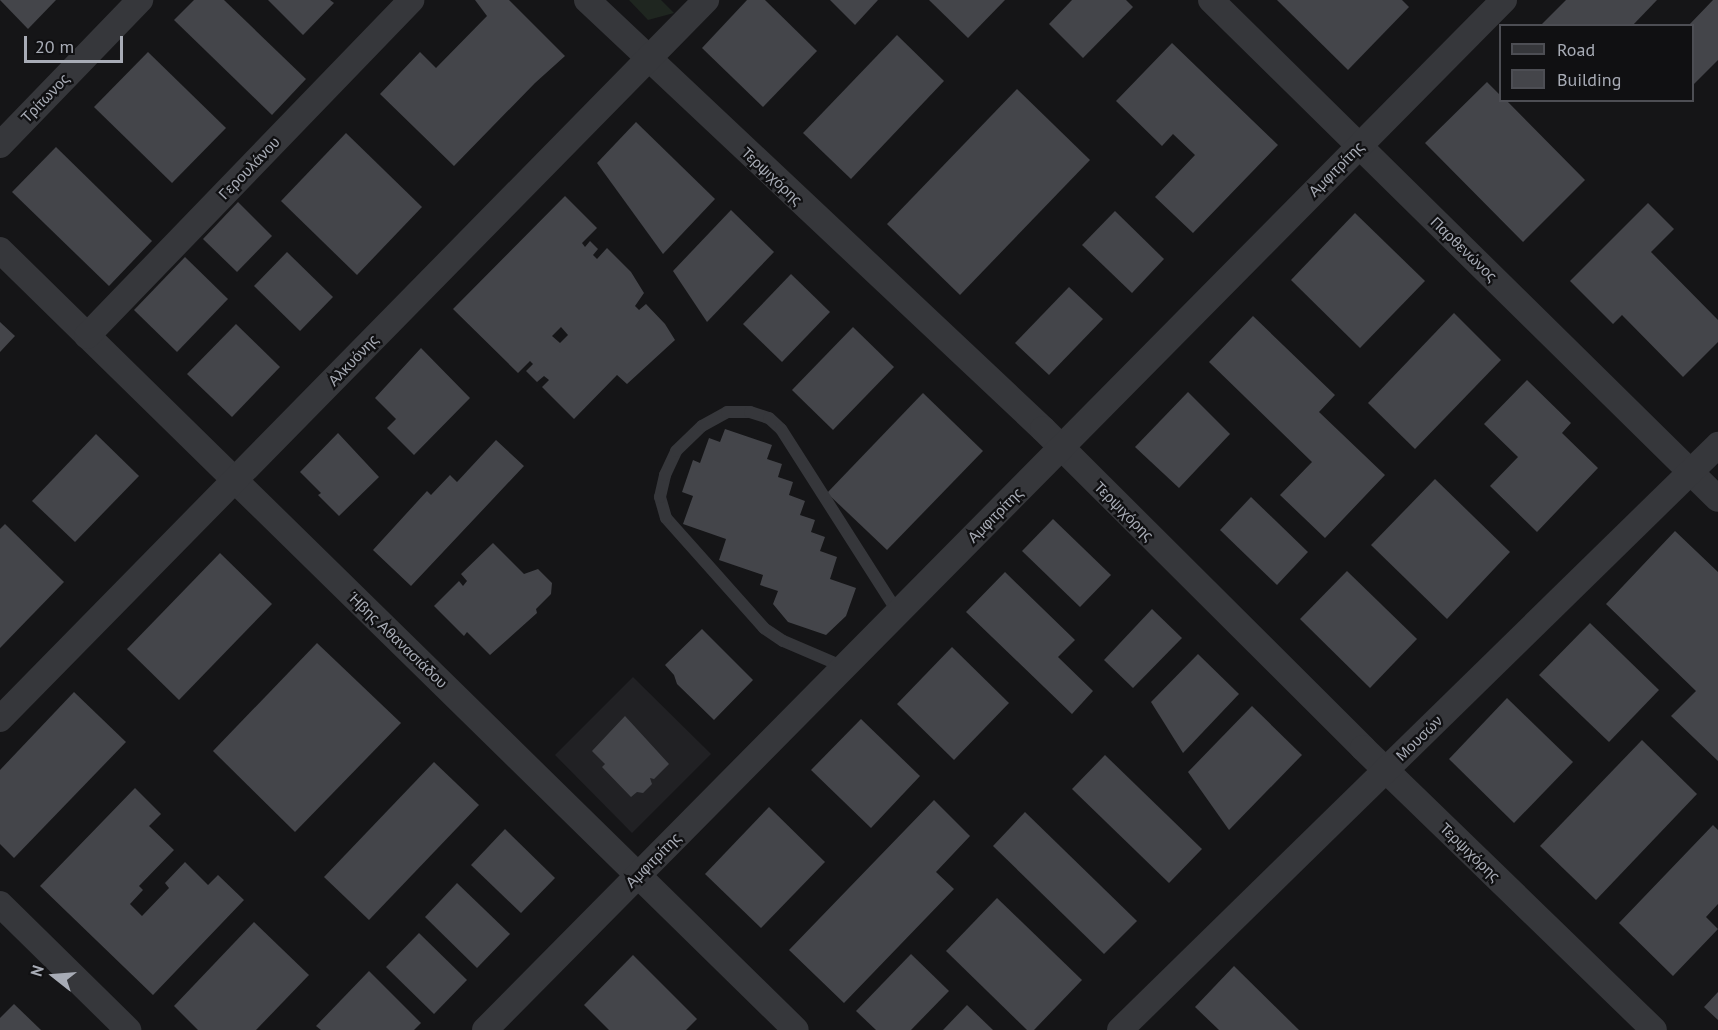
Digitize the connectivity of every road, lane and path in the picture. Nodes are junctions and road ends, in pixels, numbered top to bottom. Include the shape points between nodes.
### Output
1 (141, 0) edge
2 (411, 0) edge
3 (587, 0) edge
4 (706, 0) edge
5 (1210, 0) edge
6 (1504, 0) edge
7 (647, 58) junction
8 (0, 145) edge
9 (1359, 147) junction
10 (0, 250) edge
11 (87, 336) junction
12 (1718, 445) edge
13 (1061, 448) junction
14 (1691, 472) junction
15 (235, 480) junction
16 (1718, 498) edge
17 (898, 614) junction
18 (844, 667) junction
19 (0, 719) edge
20 (1386, 770) junction
21 (638, 876) junction
22 (0, 904) edge
23 (128, 1030) edge
24 (485, 1030) edge
25 (796, 1030) edge
26 (1120, 1030) edge
27 (1654, 1030) edge

1 - 8 street, Τρίτωνος
2 - 11 street, Γερουλάνου
3 - 7 street, Τερψιχόρης
4 - 7 street, Αλκυόνης
5 - 9 street, Παρθενώνος
6 - 9 street, Αμφιτρίτης
7 - 13 street, Τερψιχόρης
7 - 15 street, Αλκυόνης
9 - 13 street, Αμφιτρίτης
9 - 14 street, Παρθενώνος
10 - 11 street, Ήβης Αθανασιάδου
11 - 15 street, Ήβης Αθανασιάδου
12 - 14 street, Μουσών
13 - 17 street, Αμφιτρίτης
13 - 20 street, Τερψιχόρης
14 - 16 street, Παρθενώνος
14 - 20 street, Μουσών
15 - 19 street, Αλκυόνης
15 - 21 street, Ήβης Αθανασιάδου
17 - 18 street, Αμφιτρίτης
17 - 18 lane via 781,429 769,418 750,412 728,412 702,426 676,451 660,497 666,518 764,628 783,641
18 - 21 street, Αμφιτρίτης
20 - 26 street, Μουσών
20 - 27 street, Τερψιχόρης
21 - 24 street, Αμφιτρίτης
21 - 25 street, Ήβης Αθανασιάδου
22 - 23 street

